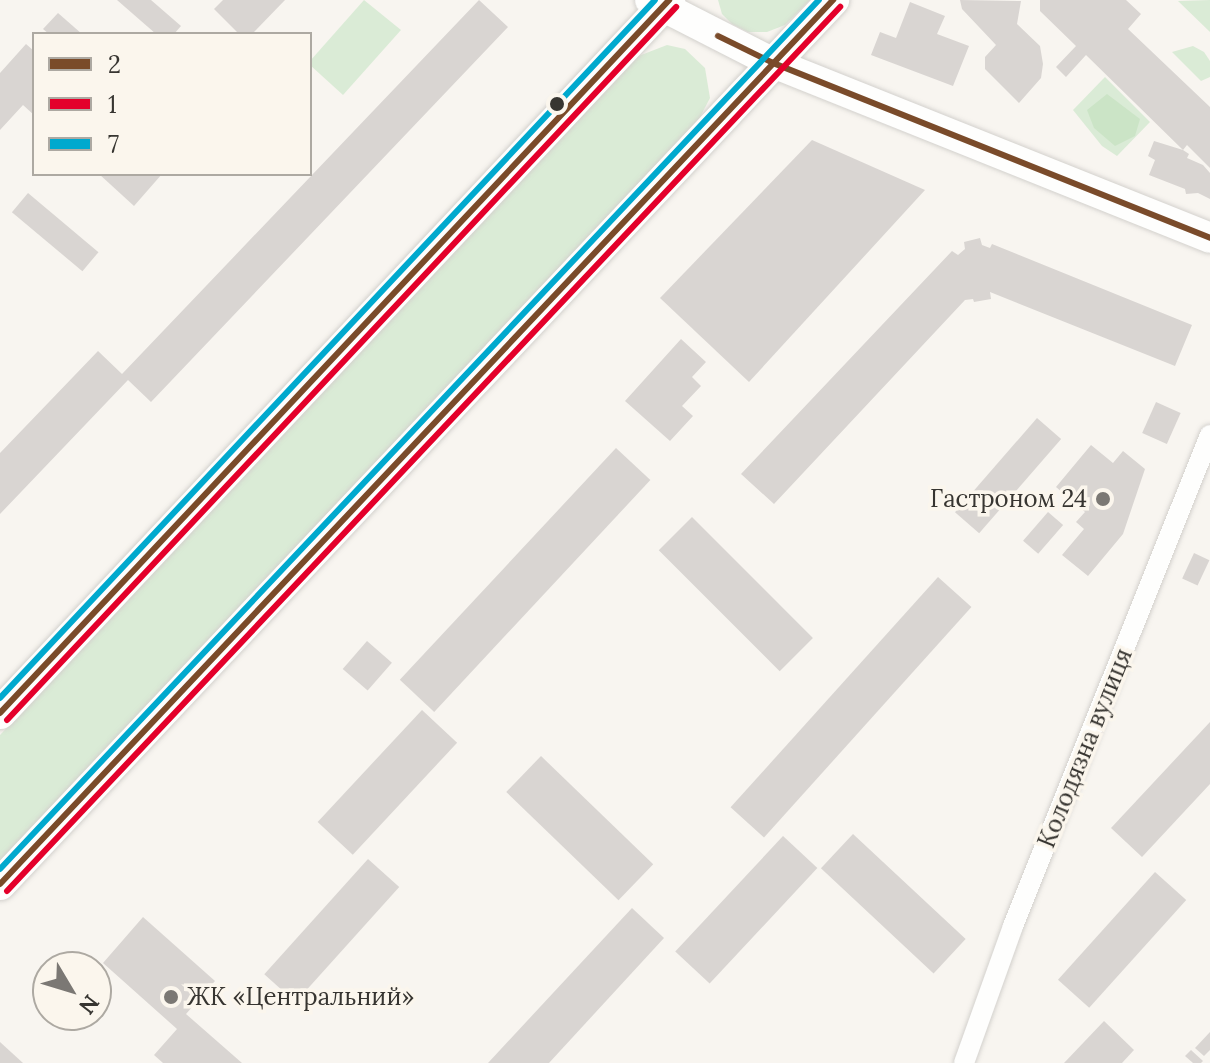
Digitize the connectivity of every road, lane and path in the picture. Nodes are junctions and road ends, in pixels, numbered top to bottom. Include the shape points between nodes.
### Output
1 (833, 0) edge
2 (661, 3) edge
3 (773, 63) junction
4 (1210, 238) edge
5 (1210, 435) edge
6 (0, 713) edge
7 (0, 884) edge
8 (964, 1063) edge

1 - 3 main road
2 - 3 street
2 - 6 main road
3 - 4 street
3 - 7 main road
5 - 8 street, Колодязна вулиця via 1013,926

